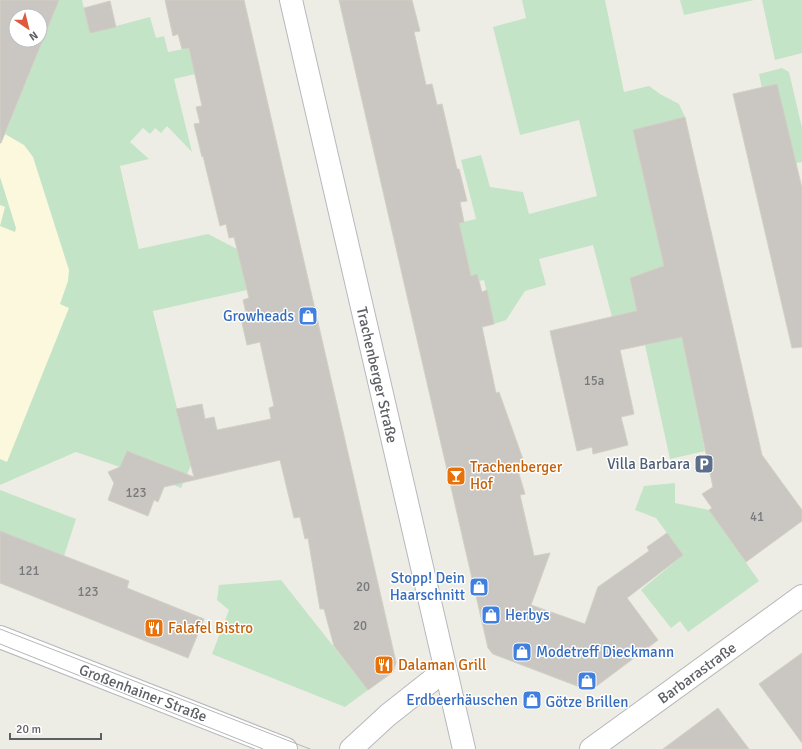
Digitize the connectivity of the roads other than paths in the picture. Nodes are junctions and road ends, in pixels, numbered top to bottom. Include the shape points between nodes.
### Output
1 (292, 0) edge
2 (802, 596) edge
3 (0, 637) edge
4 (445, 670) junction
5 (286, 749) edge
6 (351, 749) edge
7 (464, 749) edge
8 (591, 749) edge

1 - 4 street, Trachenberger Straße
2 - 8 street, Barbarastraße
3 - 5 street, Großenhainer Straße
4 - 6 street via 388,715
4 - 7 street, Trachenberger Straße

